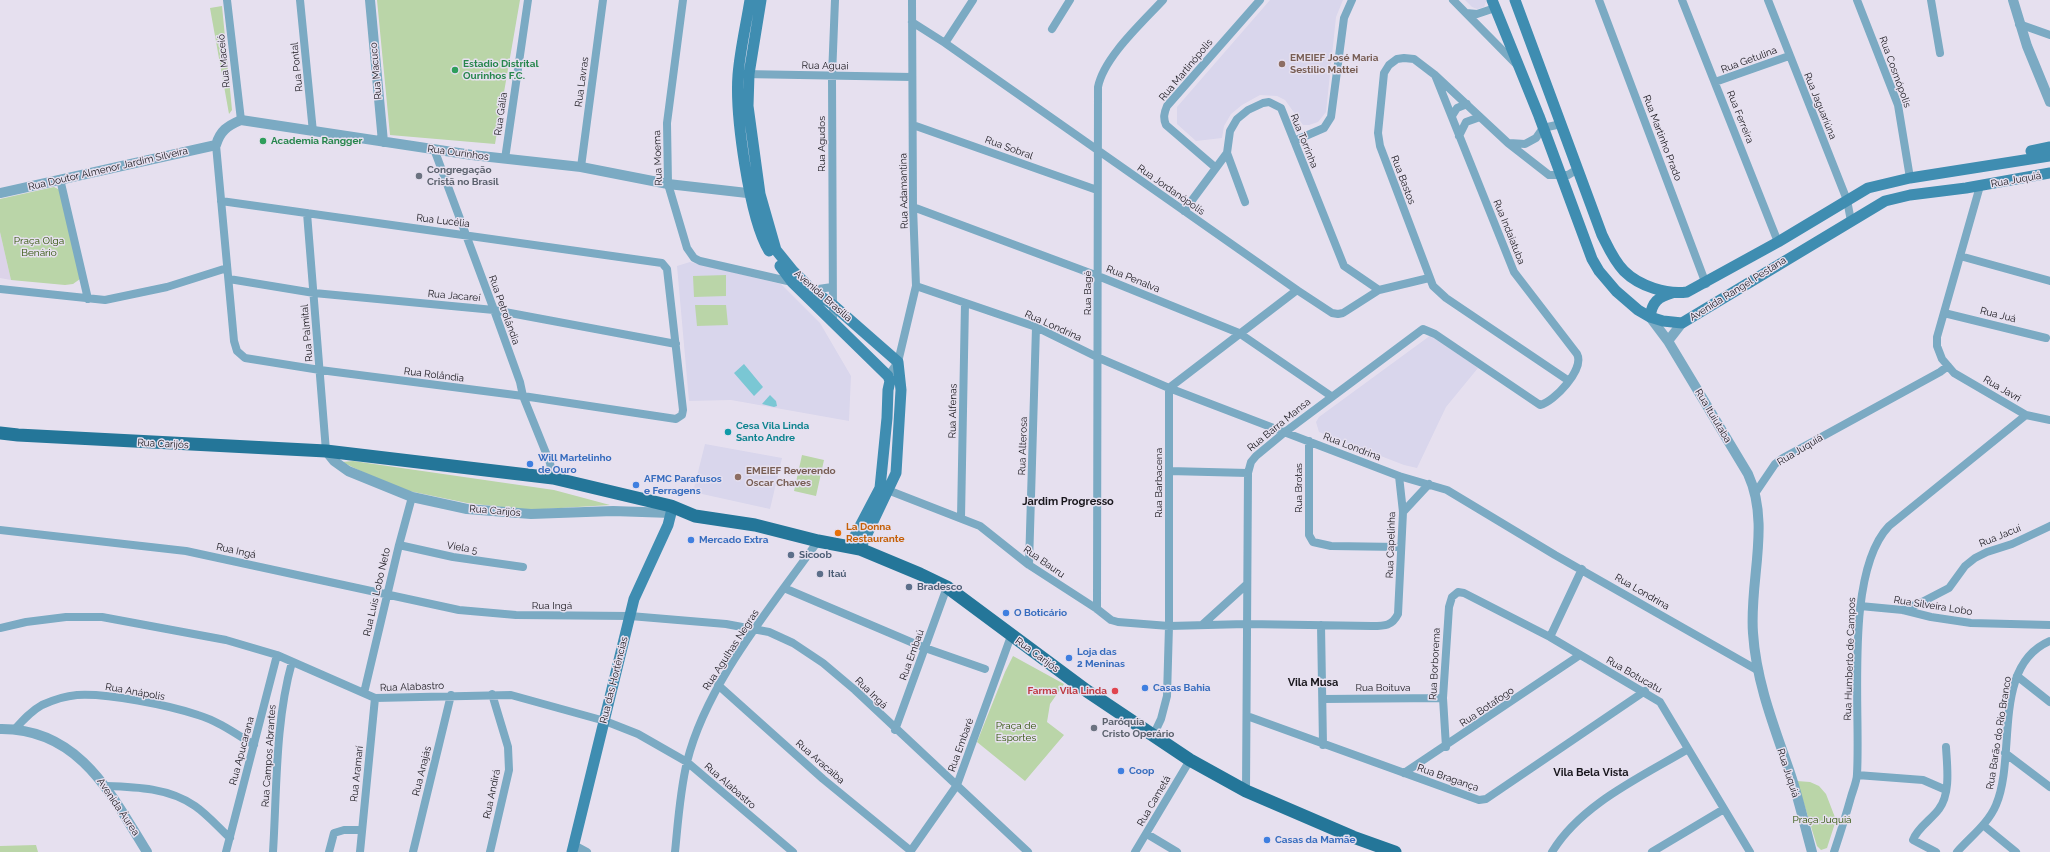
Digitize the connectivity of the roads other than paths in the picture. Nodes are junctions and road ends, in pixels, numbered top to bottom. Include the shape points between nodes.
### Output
1 (227, 0) edge
2 (300, 0) edge
3 (370, 0) edge
4 (528, 0) edge
5 (603, 0) edge
6 (683, 0) edge
7 (750, 0) edge
8 (761, 0) edge
9 (835, 0) edge
10 (912, 0) edge
11 (972, 0) edge
12 (1070, 0) edge
13 (1260, 0) edge
14 (1352, 0) edge
15 (1453, 0) edge
16 (1515, 0) edge
17 (1682, 0) edge
18 (1768, 0) edge
19 (1857, 0) edge
20 (1931, 0) edge
21 (2013, 0) edge
22 (1161, 1) edge
23 (1602, 2) edge
24 (1493, 4) edge
25 (1466, 13) junction
26 (912, 22) junction
27 (2019, 24) junction
28 (1052, 29) dead end
29 (2050, 35) edge
30 (945, 43) junction
31 (1940, 53) dead end
32 (1789, 56) junction
33 (1519, 67) junction
34 (744, 74) junction
35 (1435, 75) junction
36 (832, 76) junction
37 (912, 77) junction
38 (1715, 82) junction
39 (2050, 102) edge
40 (1467, 104) junction
41 (1452, 116) junction
42 (1480, 117) junction
43 (241, 120) junction
44 (1561, 124) junction
45 (913, 125) junction
46 (1543, 128) junction
47 (313, 132) junction
48 (1459, 136) junction
49 (1294, 140) junction
50 (383, 142) junction
51 (1508, 143) junction
52 (216, 145) junction
53 (2050, 147) edge
54 (434, 149) junction
55 (1097, 150) junction
56 (1227, 153) junction
57 (2050, 156) edge
58 (504, 159) junction
59 (1997, 164) junction
60 (581, 167) junction
61 (1216, 168) junction
62 (1578, 169) junction
63 (2050, 173) edge
64 (1560, 176) junction
65 (1910, 178) junction
66 (60, 179) junction
67 (668, 184) junction
68 (1980, 186) junction
69 (1098, 190) junction
70 (0, 193) edge
71 (755, 194) junction
72 (1847, 200) junction
73 (221, 201) junction
74 (1245, 202) dead end
75 (913, 207) junction
76 (1184, 211) junction
77 (307, 214) junction
78 (1851, 221) junction
79 (465, 234) junction
80 (1778, 242) junction
81 (1960, 256) junction
82 (662, 263) joint
83 (227, 268) junction
84 (1098, 276) junction
85 (1429, 278) junction
86 (229, 279) junction
87 (2050, 281) edge
88 (792, 282) junction
89 (1706, 284) junction
90 (916, 286) junction
91 (832, 287) junction
92 (0, 289) edge
93 (812, 290) junction
94 (1297, 290) junction
95 (1379, 290) junction
96 (314, 293) junction
97 (1673, 293) junction
98 (88, 299) junction
99 (965, 303) junction
100 (833, 305) junction
101 (494, 310) junction
102 (1944, 313) junction
103 (1650, 317) junction
104 (833, 322) junction
105 (1682, 323) junction
106 (1036, 327) junction
107 (1239, 333) junction
108 (2046, 338) dead end
109 (1668, 341) junction
110 (676, 344) junction
111 (1098, 358) junction
112 (898, 362) junction
113 (1948, 366) junction
114 (320, 370) junction
115 (888, 376) junction
116 (1569, 381) junction
117 (1169, 388) junction
118 (523, 396) junction
119 (1331, 396) junction
120 (2026, 415) junction
121 (2050, 420) edge
122 (0, 432) edge
123 (1285, 432) junction
124 (1309, 441) junction
125 (326, 451) junction
126 (1169, 471) junction
127 (1248, 473) junction
128 (1400, 476) junction
129 (553, 478) junction
130 (1429, 484) junction
131 (885, 489) junction
132 (1756, 492) junction
133 (412, 497) junction
134 (671, 510) junction
135 (1403, 512) junction
136 (961, 518) junction
137 (2050, 526) edge
138 (0, 530) edge
139 (818, 541) junction
140 (399, 545) junction
141 (1400, 547) junction
142 (854, 548) junction
143 (1029, 565) junction
144 (523, 567) dead end
145 (1582, 569) junction
146 (1246, 585) junction
147 (947, 587) junction
148 (784, 588) junction
149 (388, 593) junction
150 (1464, 593) joint
151 (1860, 606) junction
152 (1097, 609) junction
153 (1903, 610) junction
154 (1398, 614) joint
155 (630, 616) junction
156 (1246, 624) junction
157 (1202, 625) junction
158 (2050, 625) edge
159 (1169, 626) junction
160 (1321, 626) junction
161 (0, 628) edge
162 (756, 628) junction
163 (1011, 636) junction
164 (1550, 636) junction
165 (2050, 642) edge
166 (925, 648) junction
167 (277, 655) junction
168 (1580, 655) junction
169 (292, 662) junction
170 (986, 669) dead end
171 (1759, 671) junction
172 (2016, 676) junction
173 (718, 685) junction
174 (1645, 691) junction
175 (364, 693) junction
176 (492, 694) junction
177 (451, 695) junction
178 (375, 698) junction
179 (1443, 698) junction
180 (1323, 699) junction
181 (2050, 702) edge
182 (1247, 716) junction
183 (604, 721) junction
184 (0, 729) edge
185 (15, 729) junction
186 (895, 730) junction
187 (1153, 736) junction
188 (1323, 744) junction
189 (254, 745) junction
190 (1446, 747) junction
191 (1946, 747) dead end
192 (1688, 749) junction
193 (2006, 753) junction
194 (1190, 760) junction
195 (687, 762) junction
196 (1404, 773) junction
197 (1857, 776) junction
198 (957, 785) junction
199 (106, 786) junction
200 (2050, 787) edge
201 (1946, 790) junction
202 (1246, 791) junction
203 (1724, 809) junction
204 (1983, 825) junction
205 (361, 830) junction
206 (1147, 834) junction
207 (230, 838) junction
208 (573, 849) edge
209 (1381, 850) edge
210 (911, 851) edge
211 (147, 852) edge
212 (226, 852) edge
213 (273, 852) edge
214 (329, 852) edge
215 (360, 852) edge
216 (413, 852) edge
217 (490, 852) edge
218 (587, 852) edge
219 (675, 852) edge
220 (793, 852) edge
221 (1028, 852) edge
222 (1136, 852) edge
223 (1176, 852) edge
224 (1395, 852) edge
225 (1552, 852) edge
226 (1652, 852) edge
227 (1750, 852) edge
228 (1812, 852) edge
229 (1834, 852) edge
230 (1936, 852) edge
231 (1957, 852) edge
232 (2016, 852) edge

1 - 43 street, Rua Maceió
2 - 47 street, Rua Pontal
3 - 50 street, Rua Macuco
4 - 58 street, Rua Gália
5 - 60 street, Rua Lavras
6 - 67 street, Rua Moema via 667,123
7 - 34 main road, Avenida Brasília
8 - 34 main road, Avenida Brasília
9 - 36 street, Rua Agudos
10 - 26 street, Rua Adamantina
11 - 30 street
12 - 28 street
13 - 61 street, Rua Martinópolis via 1167,106 1164,113 1166,125
14 - 49 street via 1344,18 1331,117 1324,128
15 - 25 street
16 - 44 main road, Avenida Rangel Pestana
17 - 38 street, Rua Ferreira
18 - 32 street, Rua Jaguariúna
19 - 65 street, Rua Cosmópolis via 1898,106
20 - 31 street
21 - 27 street
22 - 55 street, Rua Bagé via 1111,58 1100,78 1097,99
23 - 89 street, Rua Martinho Prado
24 - 25 street via 1477,14
24 - 33 main road, Avenida Rangel Pestana
25 - 33 street
26 - 30 street, Rua Jordanópolis
26 - 37 street, Rua Adamantina
27 - 29 street
27 - 39 street
30 - 55 street, Rua Jordanópolis
32 - 38 street, Rua Getulina
32 - 72 street, Rua Jaguariúna
33 - 46 main road, Avenida Rangel Pestana
34 - 36 street, Rua Aguai
34 - 71 main road, Avenida Brasília via 738,97
35 - 40 street, Rua Bastos
35 - 41 street, Rua Indaiatuba
35 - 85 street, Rua Bastos via 1414,59 1404,58 1389,64 1384,73 1378,133 1380,146
36 - 37 street, Rua Aguai
36 - 91 street, Rua Agudos
37 - 45 street, Rua Adamantina
38 - 80 street, Rua Ferreira
40 - 41 street via 1457,108
40 - 42 street, Rua Bastos
41 - 48 street, Rua Indaiatuba
42 - 48 street via 1466,122
42 - 51 street, Rua Bastos
43 - 47 street, Rua Ourinhos
43 - 52 street via 223,130
44 - 46 street
44 - 62 main road, Avenida Rangel Pestana
45 - 69 street, Rua Sobral
45 - 75 street, Rua Adamantina
46 - 51 street via 1536,138 1525,144
46 - 64 main road, Avenida Rangel Pestana
47 - 50 street, Rua Ourinhos
48 - 116 street, Rua Indaiatuba via 1514,272 1580,358
49 - 56 street, Rua Torrinha via 1281,108 1269,102 1263,103 1248,110 1233,125
49 - 95 street, Rua Torrinha via 1344,266
50 - 54 street, Rua Ourinhos
51 - 64 street, Rua Bastos via 1549,175
52 - 66 street, Rua Doutor Almenor Jardim Silveira
52 - 73 street, Rua Rolândia
53 - 59 main road via 2020,153
54 - 58 street, Rua Ourinhos
54 - 79 street, Rua Petrolândia
55 - 69 street, Rua Bagé
55 - 76 street, Rua Jordanópolis
56 - 61 street, Rua Torrinha
56 - 74 street
57 - 59 main road, Rua Juquiá
58 - 60 street, Rua Ourinhos
59 - 65 main road, Avenida Rangel Pestana
59 - 68 main road via 1986,173
60 - 67 street, Rua Ourinhos
61 - 76 street, Rua Torrinha
62 - 64 street
62 - 97 main road, Avenida Rangel Pestana via 1602,235 1615,259 1625,272 1637,281
63 - 68 main road, Rua Juquiá
64 - 103 main road, Avenida Rangel Pestana via 1599,271 1628,302
65 - 72 main road, Avenida Rangel Pestana via 1868,188
66 - 70 street, Rua Doutor Almenor Jardim Silveira
66 - 98 street
67 - 71 street, Rua Ourinhos
67 - 88 street, Rua Moema via 687,248 694,258 700,262
68 - 78 main road, Avenida Rangel Pestana via 1885,201
68 - 81 street, Rua Juquiá
69 - 84 street, Rua Bagé
71 - 88 main road, Avenida Brasília via 767,248
71 - 93 main road, Avenida Brasília via 776,250
72 - 78 street, Rua Jaguariúna
72 - 80 main road, Avenida Rangel Pestana
73 - 77 street, Rua Lucélia
73 - 83 street, Rua Rolândia
75 - 84 street, Rua Penalva
75 - 90 street, Rua Adamantina
76 - 94 street, Rua Jordanópolis
77 - 79 street, Rua Lucélia
77 - 96 street, Rua Palmital
78 - 105 main road, Avenida Rangel Pestana
79 - 82 street, Rua Lucélia
79 - 101 street, Rua Petrolândia
80 - 89 main road, Avenida Rangel Pestana
81 - 87 street
81 - 102 street, Rua Juquiá
82 - 110 street, Rua Rolândia via 667,269
83 - 86 street, Rua Rolândia
83 - 98 street via 126,297
84 - 107 street, Rua Penalva
84 - 111 street, Rua Bagé
85 - 95 street, Rua Jordanópolis
85 - 116 street, Rua Bastos via 1438,292
86 - 96 street, Rua Jacareí
86 - 114 street, Rua Rolândia via 234,341 241,355 262,362
88 - 104 main road, Avenida Brasília
89 - 97 main road, Avenida Rangel Pestana via 1687,292
90 - 99 street, Rua Londrina
90 - 112 street, Rua Adamantina
91 - 93 street
91 - 100 street, Rua Agudos
92 - 98 street
93 - 100 main road, Avenida Brasília
94 - 95 street, Rua Jordanópolis via 1332,313 1338,314
94 - 107 street
96 - 101 street, Rua Jacareí
96 - 114 street, Rua Palmital
97 - 103 main road via 1656,300 1651,308
99 - 106 street, Rua Londrina
99 - 136 street, Rua Alfenas
100 - 104 street, Rua Agudos
100 - 112 main road, Avenida Brasília
101 - 110 street, Rua Jacareí
101 - 118 street, Rua Petrolândia
102 - 108 street, Rua Juá
102 - 113 street, Rua Juquiá via 1937,346
103 - 105 main road, Avenida Rangel Pestana
103 - 109 street, Rua Ituiutaba
104 - 115 main road, Avenida Brasília
105 - 109 street
106 - 111 street, Rua Londrina
106 - 143 street, Rua Alterosa
107 - 117 street
107 - 119 street, Rua Penalva
109 - 132 street, Rua Ituiutaba via 1748,474
110 - 118 street, Rua Rolândia via 683,410 680,418
111 - 117 street, Rua Londrina
111 - 152 street, Rua Bagé
112 - 115 street, Rua Adamantina
112 - 131 main road via 901,390 896,473
113 - 120 street, Rua Javri
113 - 132 street, Rua Juquiá via 1783,458 1775,464
114 - 118 street, Rua Rolândia
114 - 125 street, Rua Palmital
115 - 131 main road via 890,381
116 - 119 street, Rua Barra Mansa via 1540,406 1435,334 1423,329
117 - 123 street, Rua Londrina
117 - 126 street, Rua Barbacena
118 - 129 street, Rua Petrolândia via 550,463
119 - 123 street, Rua Barra Mansa
120 - 121 street, Rua Javri
120 - 151 street, Rua Humberto de Campos via 1917,502 1880,535 1863,586
122 - 125 main road, Rua Carijós via 203,446
123 - 124 street, Rua Londrina
123 - 127 street, Rua Barra Mansa via 1251,462
124 - 128 street, Rua Londrina
124 - 141 street, Rua Brotas via 1309,535 1313,542 1320,545
125 - 129 main road, Rua Carijós
125 - 133 street, Rua Carijós via 334,461 348,471
126 - 127 street
126 - 159 street, Rua Barbacena
127 - 146 street, Rua Barra Mansa
128 - 130 street, Rua Londrina
128 - 135 street, Rua Capelinha
129 - 134 main road, Rua Carijós
130 - 135 street
130 - 145 street, Rua Londrina via 1468,501
131 - 136 street, Rua Bauru
131 - 142 main road
132 - 171 street, Rua Juquiá via 1759,531 1753,633
133 - 134 street, Rua Carijós via 467,509 531,514
133 - 140 street, Rua Luis Lobo Neto
134 - 139 main road, Rua Carijós via 696,508 739,516 755,525
134 - 155 main road, Rua das Hortências via 668,525 634,599
135 - 141 street, Rua Capelinha
136 - 143 street, Rua Bauru via 980,526
137 - 153 street, Rua Jacuí via 1975,558 1965,566 1949,588
138 - 149 street, Rua Ingá via 186,551
139 - 142 main road, Rua Carijós
139 - 148 street, Rua Agulhas Negras
140 - 144 street, Viela 5 via 453,557
140 - 149 street, Rua Luis Lobo Neto
141 - 154 street, Rua Capelinha
142 - 147 main road, Rua Carijós
143 - 152 street, Rua Bauru
145 - 164 street
145 - 171 street, Rua Londrina
146 - 156 street, Rua Barra Mansa
146 - 157 street
147 - 163 main road, Rua Carijós
147 - 166 street, Rua Embaú
148 - 162 street, Rua Agulhas Negras
148 - 166 street
149 - 155 street, Rua Ingá via 439,606 481,612 516,615
149 - 175 street, Rua Luis Lobo Neto
150 - 164 street, Rua Botucatu
150 - 179 street, Rua Borborema via 1458,592 1452,597 1449,607
151 - 153 street, Rua Silveira Lobo
151 - 197 street, Rua Humberto de Campos
152 - 159 street, Rua Bauru via 1118,622
153 - 158 street, Rua Silveira Lobo via 1971,623
154 - 160 street, Rua Bauru via 1388,626
155 - 162 street, Rua Ingá
155 - 183 main road, Rua das Hortências
156 - 157 street, Rua Bauru
156 - 160 street, Rua Bauru
156 - 182 street, Rua Barra Mansa
157 - 159 street, Rua Bauru
159 - 187 street, Rua Barbacena via 1166,701
160 - 180 street
161 - 167 street, Rua Alabastro via 66,617 102,617 226,640
162 - 173 street, Rua Agulhas Negras
162 - 186 street, Rua Ingá via 794,643 823,663 855,690
163 - 187 main road, Rua Carijós
163 - 198 street, Rua Embaré
164 - 168 street, Rua Botucatu
165 - 172 street, Rua Barão do Rio Branco via 2037,647
166 - 170 street
166 - 186 street, Rua Embaú
167 - 169 street, Rua Alabastro
167 - 189 street, Rua Apucarana
168 - 174 street, Rua Botucatu
168 - 190 street, Rua Botafogo
169 - 175 street, Rua Alabastro
169 - 213 street, Rua Campos Abrantes via 281,718
171 - 228 street, Rua Juquiá via 1768,711 1788,768
172 - 181 street
172 - 193 street, Rua Barão do Rio Branco
173 - 195 street, Rua Agulhas Negras via 701,720
173 - 210 street, Rua Aracaiba via 823,778
174 - 192 street, Rua Botucatu via 1660,702
174 - 196 street, Rua Bragança via 1486,799 1475,799
175 - 178 street, Rua Alabastro
176 - 177 street, Rua Alabastro
176 - 183 street, Rua Alabastro via 511,695
176 - 217 street, Rua Andirá via 508,747 509,770
177 - 178 street, Rua Alabastro
177 - 216 street, Rua Anajás
178 - 205 street, Rua Aramarí
179 - 180 street, Rua Boituva
179 - 190 street, Rua Borborema
180 - 188 street
182 - 188 street, Rua Bragança
182 - 202 street, Rua Barra Mansa
183 - 195 street, Rua Alabastro via 638,734
183 - 208 main road, Rua das Hortências
184 - 185 street, Avenida Áurea
185 - 189 street, Rua Anápolis via 42,705 76,695 95,695 147,703 198,715
185 - 199 street, Avenida Áurea via 48,738 69,749 82,759
186 - 198 street, Rua Ingá
187 - 194 main road, Rua Carijós
188 - 196 street, Rua Bragança
189 - 207 street, Rua Apucarana
190 - 196 street, Rua Botafogo
191 - 201 street
192 - 203 street, Rua Botucatu
192 - 225 street via 1594,806 1568,830
193 - 200 street
193 - 204 street, Rua Barão do Rio Branco via 2000,795
194 - 202 main road, Rua Carijós
194 - 206 street, Rua Cametá
195 - 219 street, Rua Agulhas Negras
195 - 220 street, Rua Alabastro
197 - 201 street via 1923,780
197 - 229 street, Rua Humberto de Campos
198 - 210 street, Rua Embaré
198 - 221 street, Rua Ingá
199 - 207 street via 147,788 185,800 197,807
199 - 211 street, Avenida Áurea
201 - 230 street via 1940,808 1913,840
202 - 209 main road, Rua Carijós
203 - 226 street
203 - 227 street, Rua Botucatu
204 - 231 street, Rua Barão do Rio Branco
204 - 232 street
205 - 214 street via 334,833
205 - 215 street, Rua Aramarí
206 - 222 street, Rua Cametá
206 - 223 street
207 - 212 street, Rua Apucarana
208 - 218 street
209 - 224 main road, Rua Carijós

